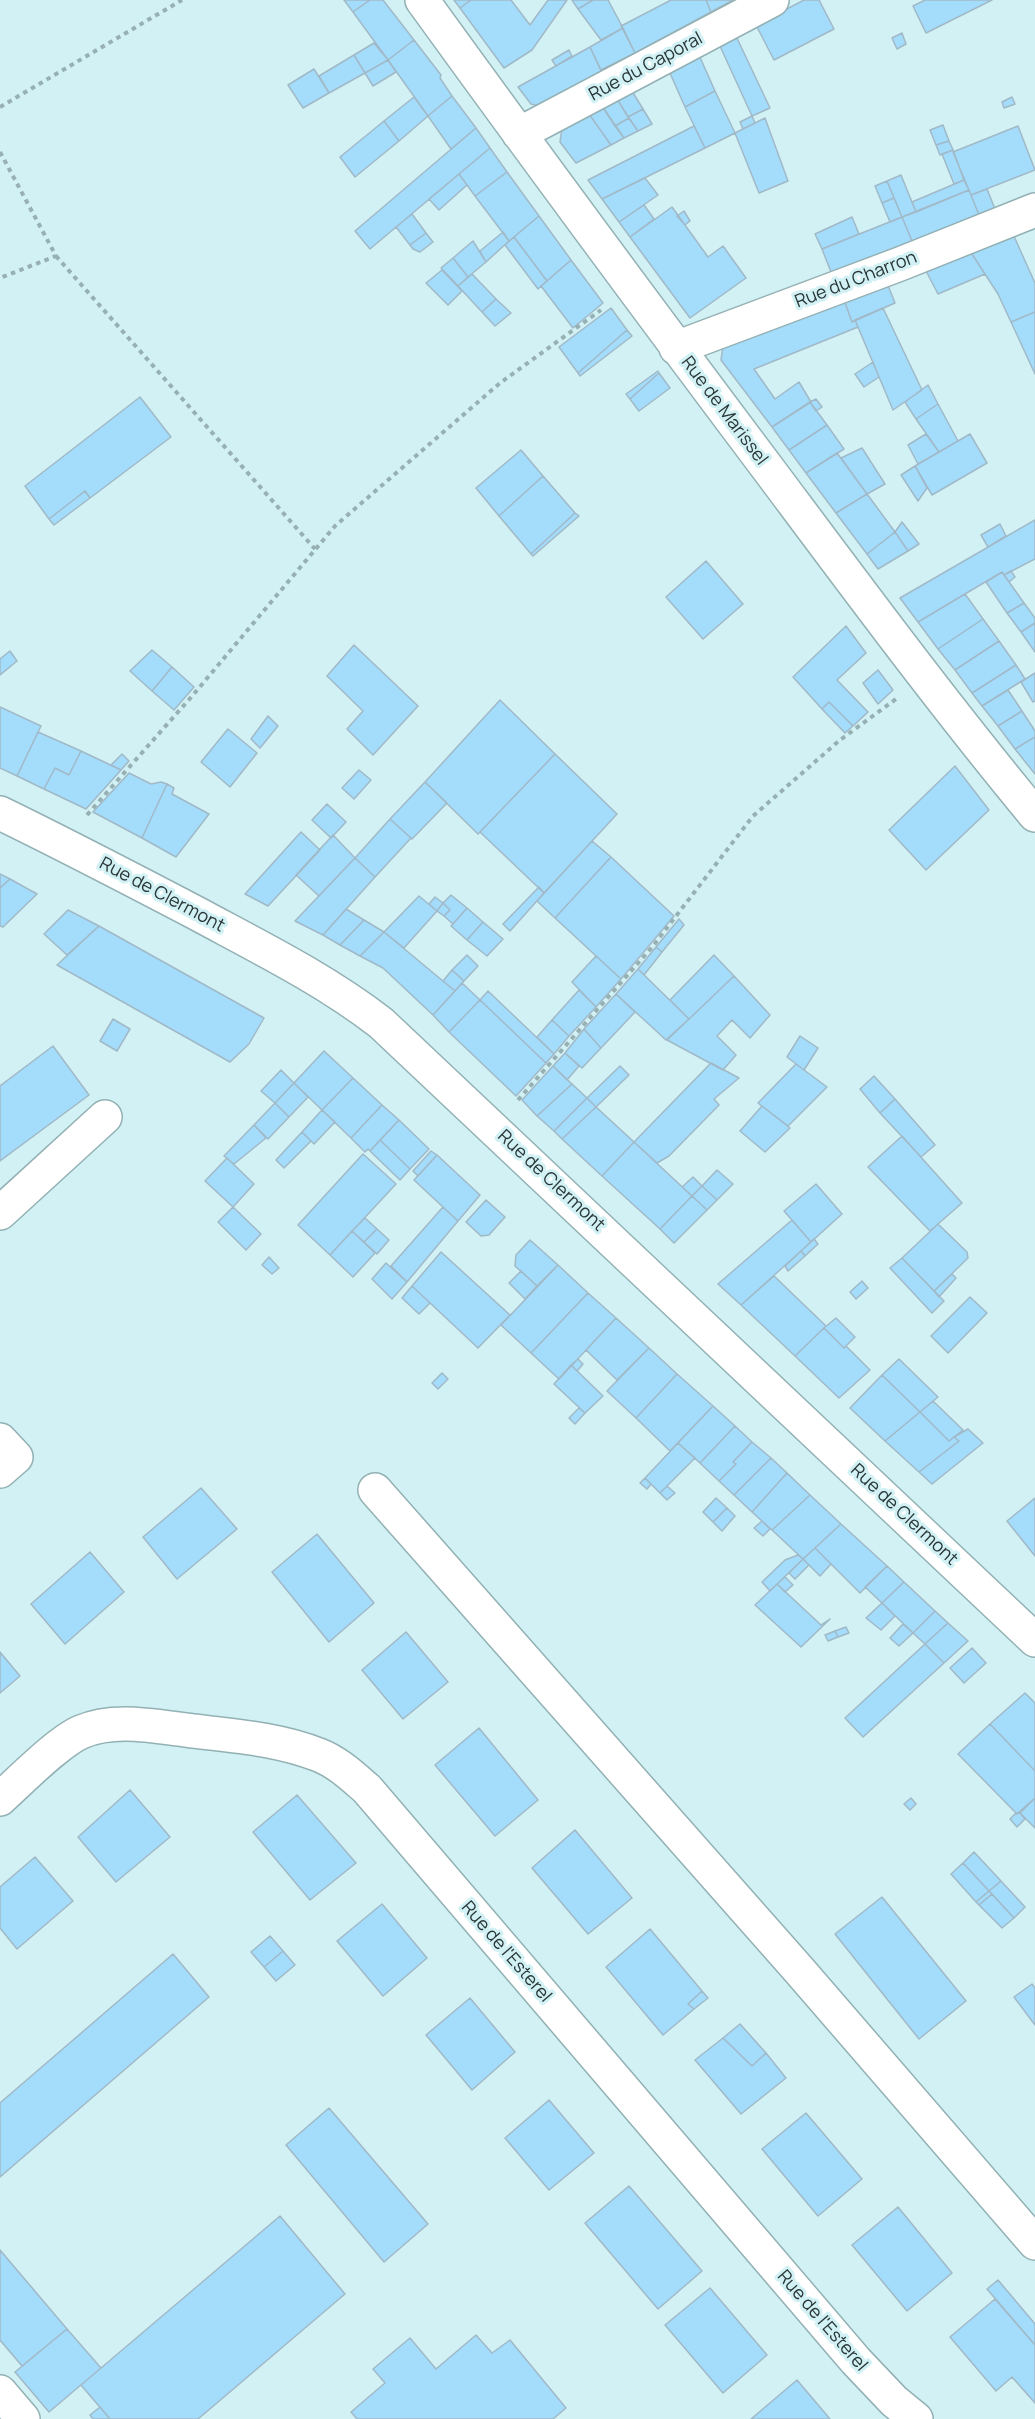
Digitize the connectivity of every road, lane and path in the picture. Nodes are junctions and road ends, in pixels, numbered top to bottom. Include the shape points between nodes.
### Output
1 (182, 0) edge
2 (422, 0) edge
3 (772, 0) edge
4 (0, 107) edge
5 (519, 135) junction
6 (0, 152) edge
7 (1035, 210) edge
8 (56, 256) junction
9 (0, 278) edge
10 (632, 287) junction
11 (676, 348) junction
12 (315, 549) junction
13 (924, 678) junction
14 (0, 813) edge
15 (1035, 815) edge
16 (64, 844) junction
17 (105, 1117) dead end
18 (494, 1127) junction
19 (0, 1213) edge
20 (0, 1440) edge
21 (0, 1471) edge
22 (375, 1490) dead end
23 (1035, 1640) edge
24 (0, 1799) edge
25 (1035, 2243) edge
26 (0, 2392) edge
27 (23, 2419) edge
28 (916, 2419) edge

1 - 4 path
2 - 5 street, Rue de Marissel
3 - 5 street, Rue du Caporal
5 - 10 street, Rue de Marissel
6 - 8 path
7 - 11 street, Rue du Charron
8 - 9 path
8 - 12 path
10 - 11 street, Rue de Marissel
10 - 12 path via 500,383 335,526
11 - 13 street, Rue de Marissel
12 - 16 path
13 - 15 street, Rue de Marissel
13 - 18 path via 840,740 753,816 653,946
14 - 16 street, Rue de Clermont
16 - 18 street, Rue de Clermont via 359,1005
17 - 19 street
18 - 23 street, Rue de Clermont
20 - 21 street via 16,1457
22 - 25 street via 800,1970
24 - 28 street, Rue de l'Esterel via 70,1738 92,1728 123,1724 265,1739 322,1756 345,1770 367,1789 856,2361
26 - 27 street

